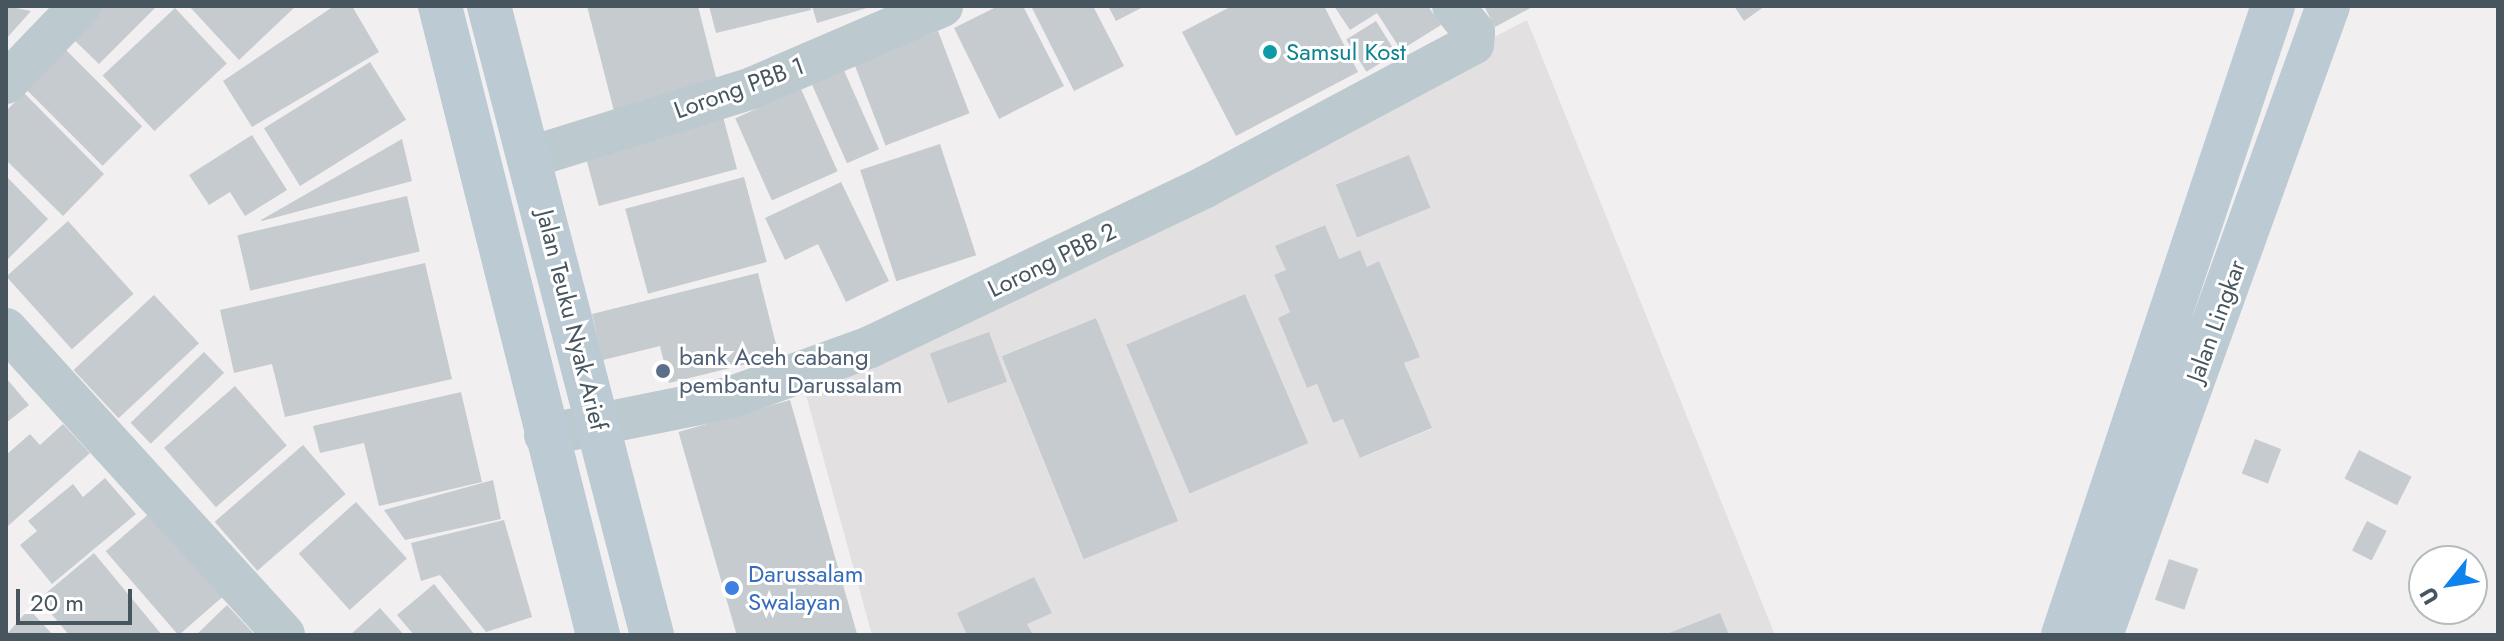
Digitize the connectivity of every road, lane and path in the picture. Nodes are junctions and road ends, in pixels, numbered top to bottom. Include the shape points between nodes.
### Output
1 (80, 6) edge
2 (440, 6) edge
3 (489, 6) edge
4 (942, 6) edge
5 (2273, 6) edge
6 (2328, 6) edge
7 (1464, 19) edge
8 (6, 83) edge
9 (531, 157) junction
10 (6, 329) edge
11 (598, 427) junction
12 (545, 435) junction
13 (284, 635) edge
14 (598, 635) edge
15 (652, 635) edge
16 (2063, 635) edge
17 (2101, 635) edge

1 - 8 street
2 - 12 street
3 - 9 street, Jalan Teuku Nyak Arief
4 - 9 street, Lorong PBB 1 via 752,88
5 - 16 street
6 - 17 street, Jalan Lingkar
7 - 11 street, Lorong PBB 2 via 1473,44 1205,187 870,347 729,398
9 - 11 street, Jalan Teuku Nyak Arief
10 - 13 street
11 - 12 street
11 - 15 street, Jalan Teuku Nyak Arief
12 - 14 street

